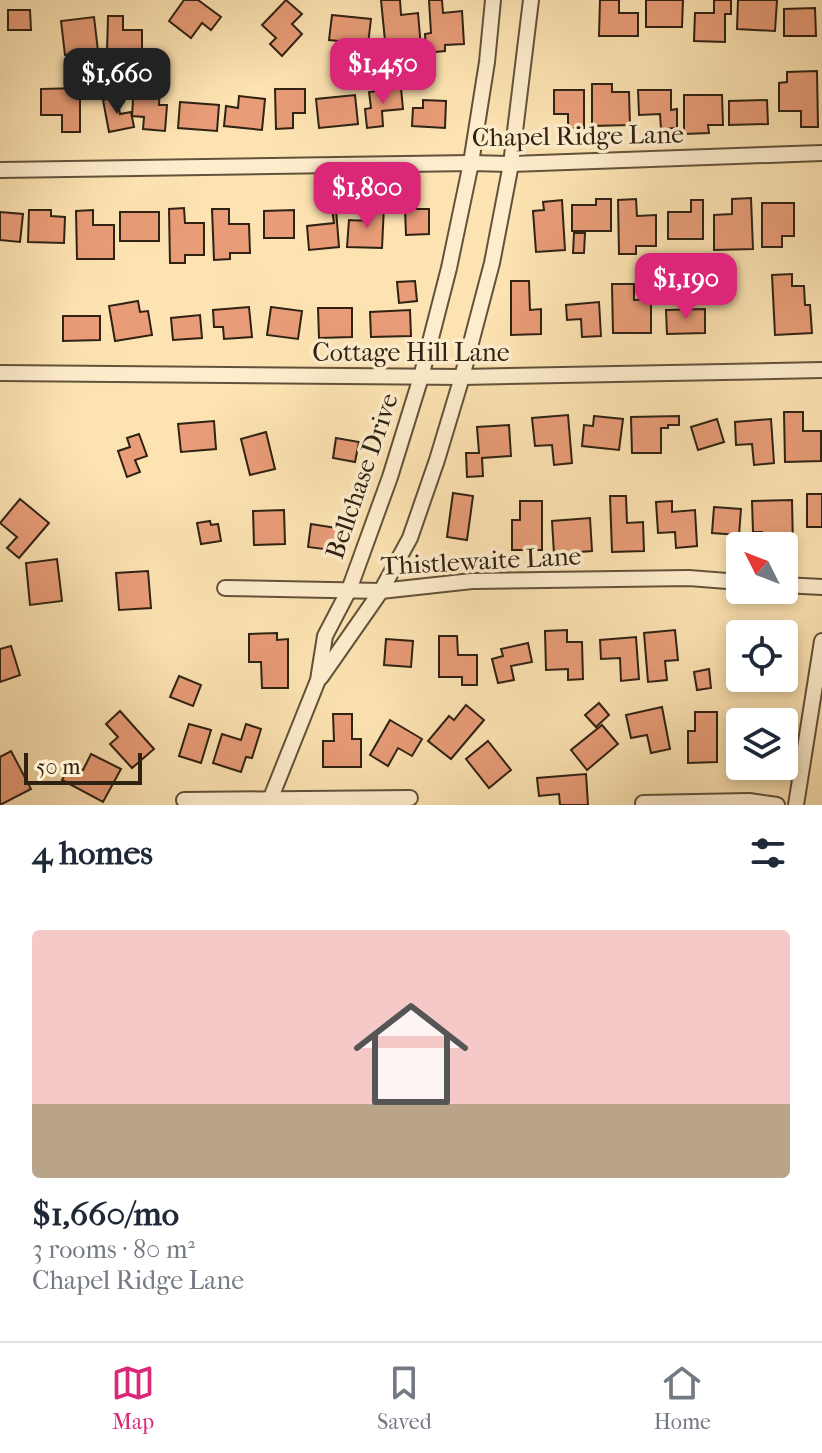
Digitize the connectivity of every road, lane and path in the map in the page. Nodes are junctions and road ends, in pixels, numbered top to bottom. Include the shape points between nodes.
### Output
1 (493, 0) edge
2 (531, 0) edge
3 (822, 153) edge
4 (471, 163) junction
5 (511, 164) junction
6 (0, 170) edge
7 (822, 370) edge
8 (0, 373) edge
9 (421, 377) junction
10 (462, 377) junction
11 (726, 581) edge
12 (798, 586) edge
13 (822, 587) edge
14 (225, 588) dead end
15 (349, 590) junction
16 (381, 591) junction
17 (822, 641) edge
18 (318, 680) junction
19 (410, 798) dead end
20 (184, 800) dead end
21 (270, 802) edge
22 (643, 803) dead end
23 (777, 805) edge
24 (796, 805) edge

1 - 4 street, Bellchase Drive
2 - 5 street, Bellchase Drive
3 - 5 street, Chapel Ridge Lane
4 - 5 street, Chapel Ridge Lane
4 - 6 street, Chapel Ridge Lane
4 - 9 street, Bellchase Drive
5 - 10 street, Bellchase Drive
7 - 10 street, Cottage Hill Lane
8 - 9 street, Cottage Hill Lane
9 - 10 street, Cottage Hill Lane
9 - 15 street, Bellchase Drive
10 - 16 street, Bellchase Drive via 410,538
11 - 16 street, Thistlewaite Lane via 472,581
12 - 13 street
14 - 15 street, Thistlewaite Lane
15 - 16 street, Thistlewaite Lane
15 - 18 street, Bellchase Drive via 325,636
16 - 18 street, Bellchase Drive
17 - 24 street
18 - 21 street, Bellchase Drive
19 - 21 street
20 - 21 street
22 - 23 street

